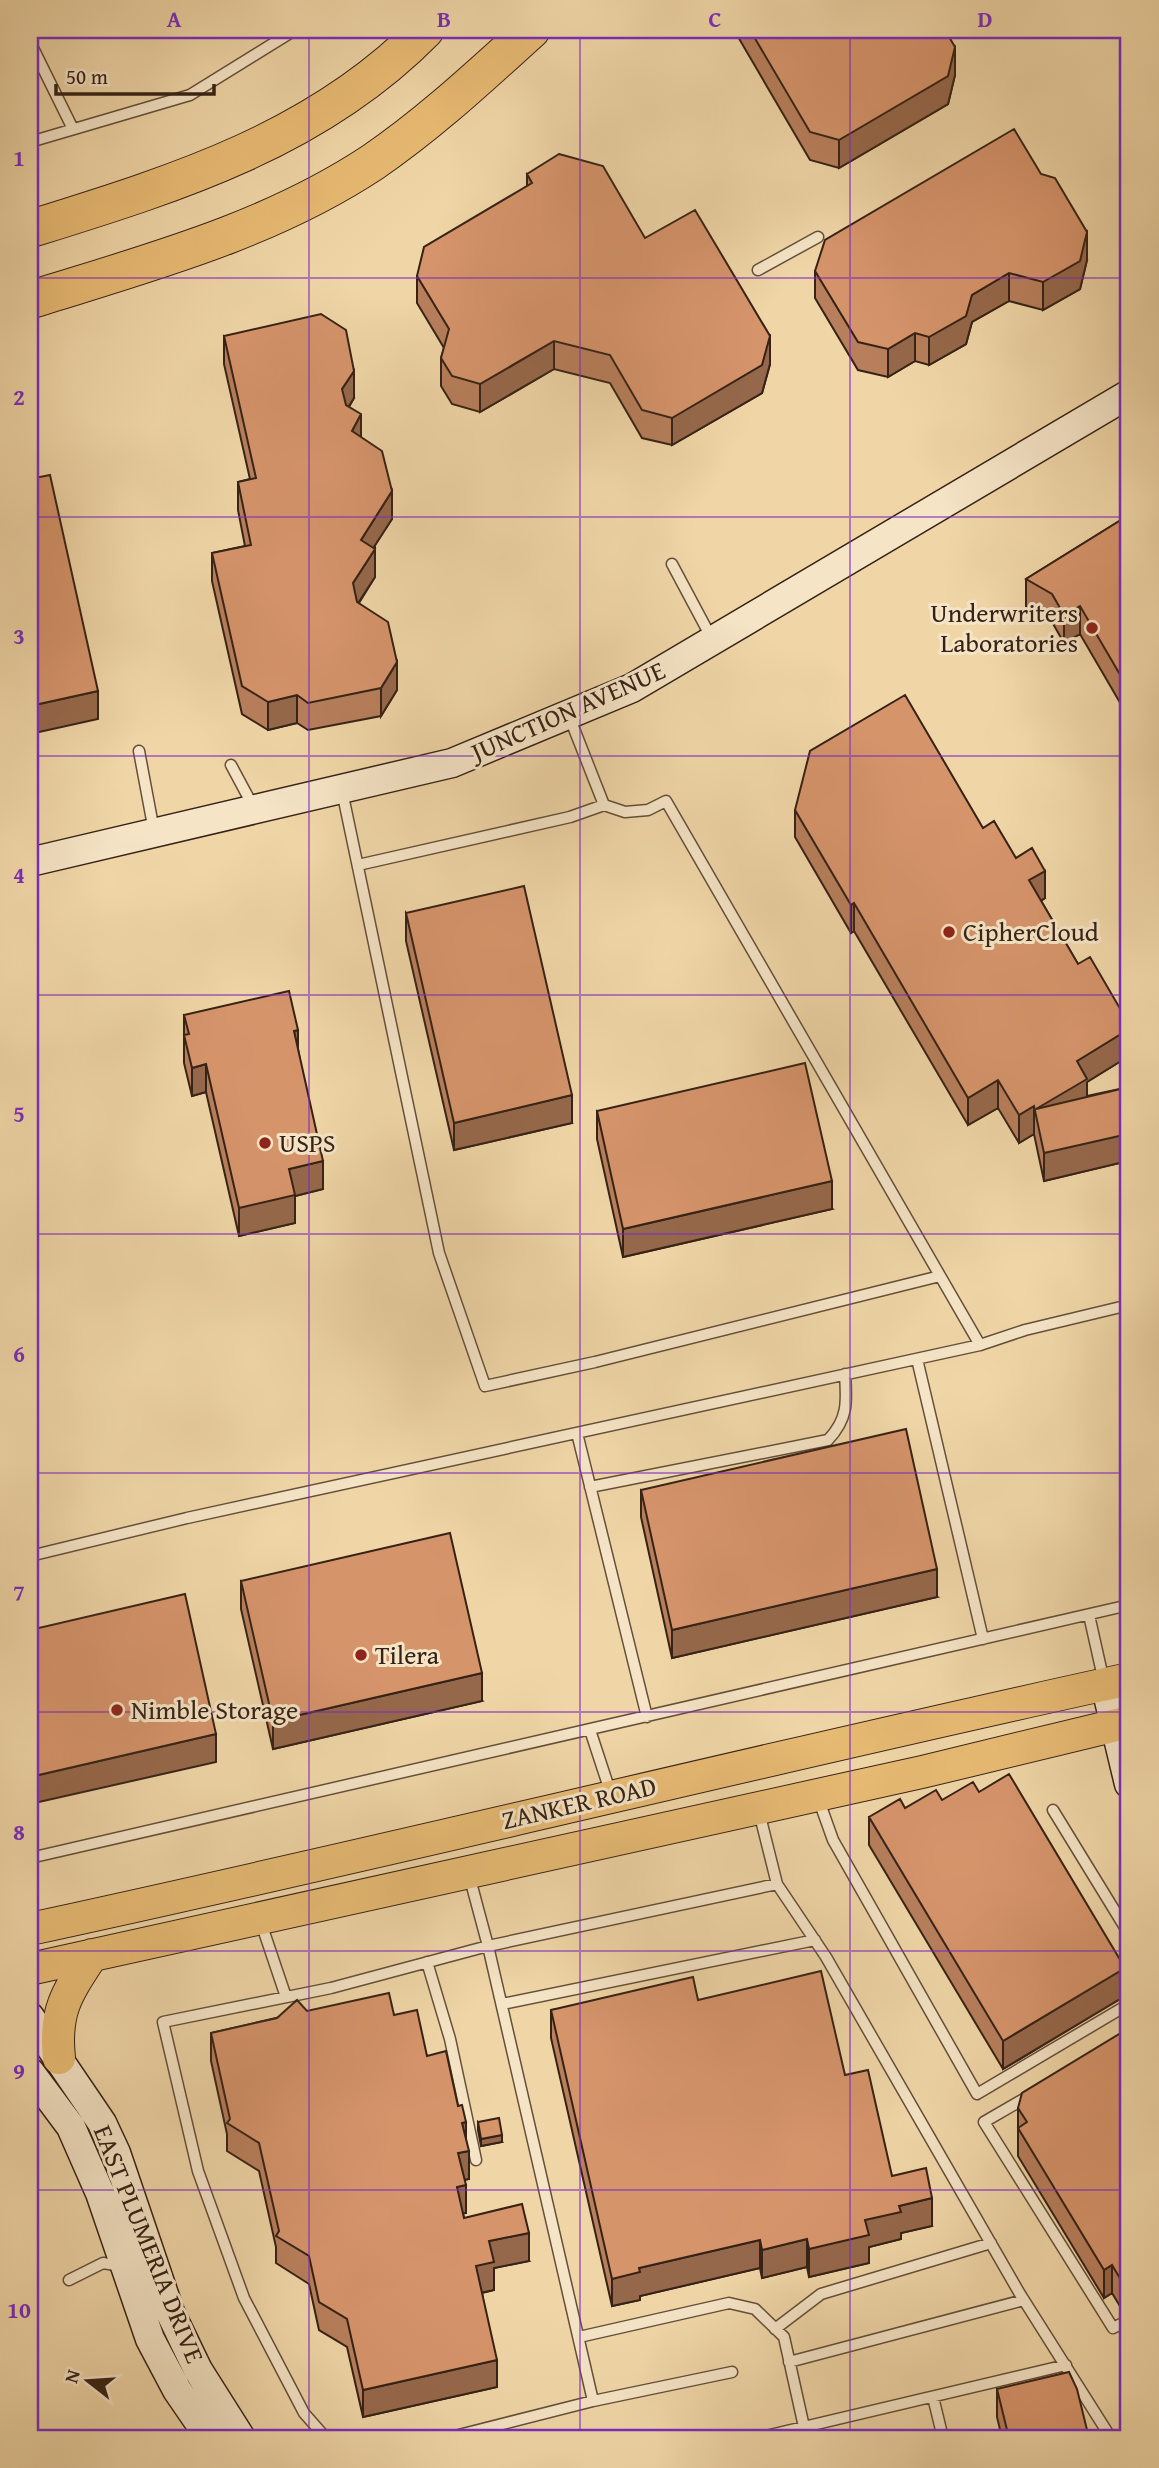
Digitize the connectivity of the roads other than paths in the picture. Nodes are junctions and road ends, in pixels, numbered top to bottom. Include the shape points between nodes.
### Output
1 (295, 30) edge
2 (425, 30) edge
3 (531, 30) edge
4 (30, 42) edge
5 (73, 129) junction
6 (30, 142) edge
7 (30, 229) edge
8 (818, 237) dead end
9 (758, 270) dead end
10 (30, 300) edge
11 (1129, 394) edge
12 (672, 564) dead end
13 (713, 640) junction
14 (569, 715) junction
15 (139, 751) dead end
16 (231, 765) dead end
17 (342, 790) junction
18 (604, 805) junction
19 (255, 810) junction
20 (155, 834) junction
21 (30, 862) edge
22 (358, 865) junction
23 (940, 1276) junction
24 (1129, 1305) edge
25 (980, 1345) junction
26 (917, 1359) junction
27 (845, 1374) junction
28 (577, 1433) junction
29 (590, 1488) junction
30 (30, 1556) edge
31 (1129, 1605) edge
32 (1089, 1615) junction
33 (983, 1639) junction
34 (1117, 1682) edge
35 (646, 1717) junction
36 (1121, 1724) edge
37 (590, 1730) junction
38 (1129, 1784) edge
39 (817, 1795) junction
40 (611, 1796) junction
41 (758, 1808) junction
42 (1053, 1810) dead end
43 (30, 1858) edge
44 (468, 1872) junction
45 (777, 1884) junction
46 (260, 1919) junction
47 (30, 1929) edge
48 (1129, 1934) edge
49 (815, 1940) junction
50 (488, 1946) junction
51 (92, 1955) junction
52 (428, 1962) junction
53 (30, 1969) edge
54 (286, 1997) junction
55 (502, 2004) junction
56 (1129, 2004) edge
57 (30, 2017) edge
58 (59, 2058) junction
59 (30, 2072) edge
60 (1045, 2088) edge
61 (476, 2160) dead end
62 (991, 2243) junction
63 (136, 2262) junction
64 (69, 2280) dead end
65 (1024, 2300) junction
66 (1129, 2320) edge
67 (775, 2329) junction
68 (579, 2337) junction
69 (789, 2362) junction
70 (1066, 2365) junction
71 (732, 2372) dead end
72 (933, 2397) junction
73 (593, 2401) junction
74 (804, 2427) junction
75 (210, 2438) edge
76 (241, 2438) edge
77 (327, 2438) edge
78 (447, 2438) edge
79 (757, 2438) edge
80 (943, 2438) edge
81 (1111, 2438) edge

1 - 5 lane via 190,95
2 - 7 highway via 395,60 334,105 234,160
3 - 10 highway via 432,119 371,163 272,217 199,248
4 - 5 lane
5 - 6 lane
8 - 9 lane
11 - 13 main road, JUNCTION AVENUE
12 - 13 lane
13 - 14 main road, JUNCTION AVENUE via 632,688
14 - 17 main road, JUNCTION AVENUE via 452,763
14 - 18 lane
15 - 20 lane
16 - 19 lane
17 - 19 main road, JUNCTION AVENUE
17 - 22 lane
18 - 22 lane via 570,817
18 - 23 lane via 625,812 648,810 666,801
19 - 20 main road, JUNCTION AVENUE
20 - 21 main road, JUNCTION AVENUE
22 - 23 lane via 439,1253 485,1386
23 - 25 lane
24 - 25 lane
25 - 26 lane
26 - 27 lane
26 - 33 lane
27 - 28 lane
27 - 29 lane via 848,1407 843,1423 828,1440
28 - 29 lane
28 - 30 lane
29 - 35 lane
31 - 32 lane
32 - 33 lane
32 - 34 lane
33 - 35 lane
34 - 36 main road
34 - 40 main road, ZANKER ROAD
35 - 37 lane
36 - 38 main road
36 - 39 main road, ZANKER ROAD
37 - 40 lane
37 - 43 lane
39 - 41 main road, ZANKER ROAD
39 - 56 lane via 833,1840 977,2094
40 - 47 main road, ZANKER ROAD
41 - 44 main road, ZANKER ROAD
41 - 45 lane
42 - 48 lane
44 - 46 main road, ZANKER ROAD
44 - 50 lane
45 - 49 lane
45 - 50 lane
46 - 51 main road, ZANKER ROAD
46 - 54 lane
49 - 55 lane
49 - 62 lane
50 - 52 lane
50 - 55 lane
51 - 53 main road, ZANKER ROAD
51 - 58 main road via 59,2012
52 - 54 lane
52 - 61 lane
54 - 77 lane via 163,2022 198,2171 244,2298 304,2413
55 - 68 lane
57 - 58 main road, EAST PLUMERIA DRIVE
58 - 63 main road, EAST PLUMERIA DRIVE via 111,2143
59 - 63 main road, EAST PLUMERIA DRIVE via 71,2127
60 - 66 lane via 984,2122 1112,2328
62 - 65 lane
62 - 67 lane via 821,2294
63 - 64 lane via 103,2263
63 - 75 main road, EAST PLUMERIA DRIVE via 150,2339
63 - 76 main road, EAST PLUMERIA DRIVE via 170,2312 198,2370
65 - 69 lane
65 - 70 lane
67 - 68 lane via 754,2309 729,2303
67 - 69 lane via 784,2337
68 - 73 lane
69 - 74 lane
70 - 72 lane
70 - 81 lane
71 - 73 lane
72 - 74 lane
72 - 80 lane
73 - 78 lane
74 - 79 lane

